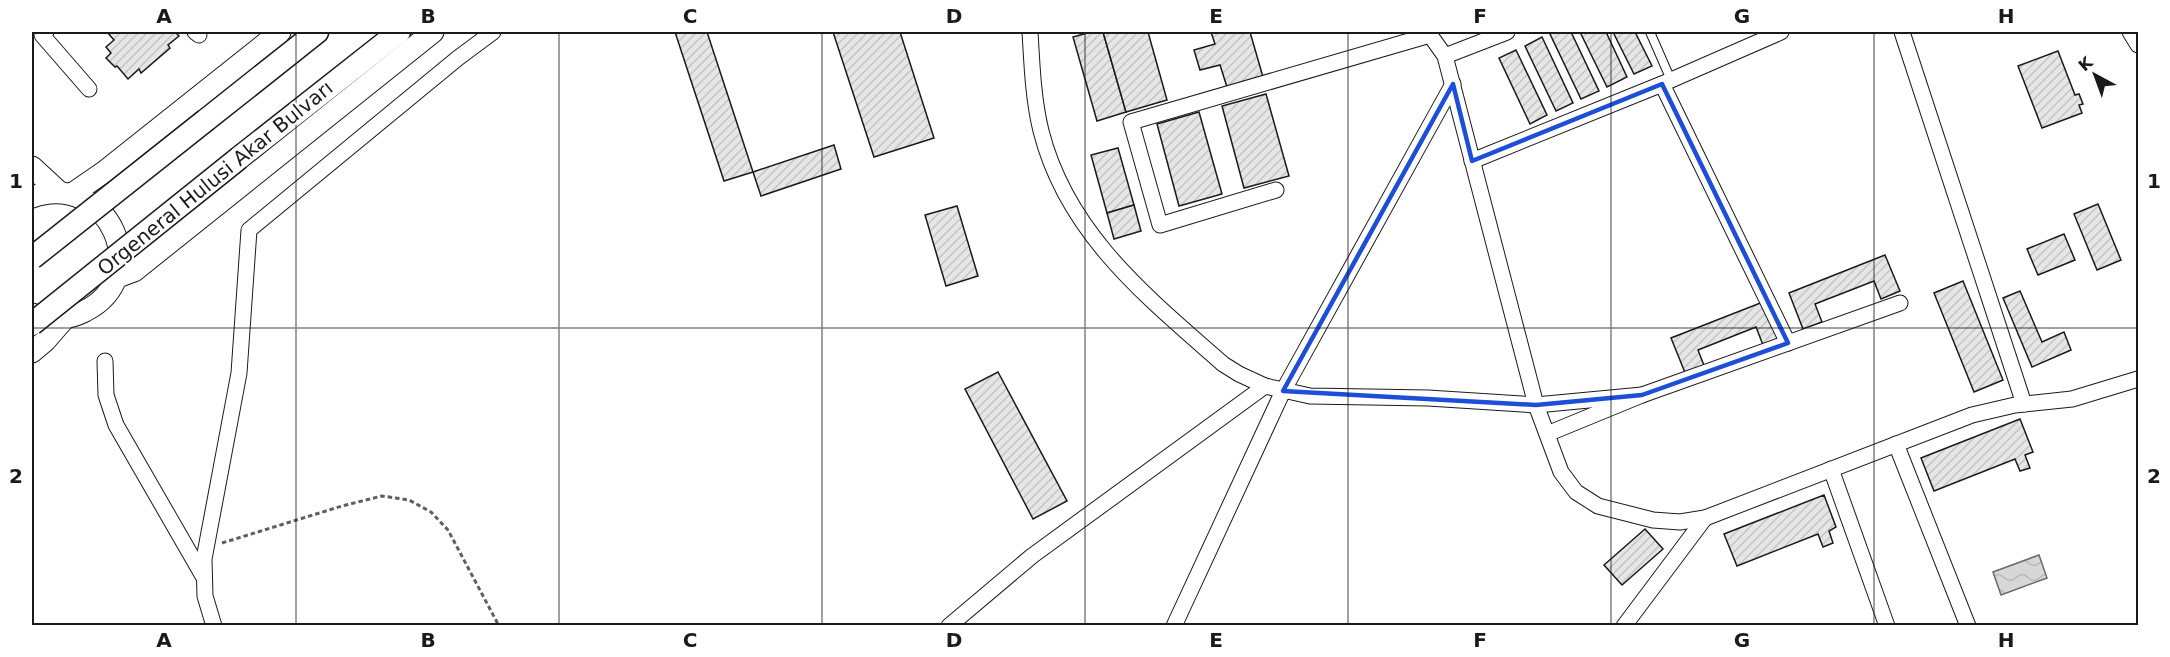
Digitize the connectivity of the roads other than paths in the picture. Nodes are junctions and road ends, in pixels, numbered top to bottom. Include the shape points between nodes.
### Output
1 (46, 32) edge
2 (280, 32) edge
3 (317, 32) edge
4 (399, 32) edge
5 (433, 32) edge
6 (493, 32) edge
7 (1030, 32) edge
8 (1506, 32) edge
9 (1650, 32) edge
10 (1782, 32) edge
11 (1902, 32) edge
12 (2130, 32) edge
13 (2139, 45) edge
14 (1445, 56) junction
15 (1666, 82) junction
16 (1452, 84) junction
17 (89, 89) dead end
18 (1472, 161) junction
19 (32, 167) edge
20 (1276, 190) dead end
21 (66, 193) junction
22 (32, 197) edge
23 (32, 258) edge
24 (115, 278) junction
25 (1900, 303) dead end
26 (32, 314) edge
27 (65, 318) junction
28 (32, 324) edge
29 (1788, 343) junction
30 (32, 352) edge
31 (105, 361) dead end
32 (2139, 379) edge
33 (1265, 386) junction
34 (1283, 391) junction
35 (1642, 395) junction
36 (2024, 404) junction
37 (1536, 405) junction
38 (1546, 434) junction
39 (1896, 444) junction
40 (1831, 469) junction
41 (1705, 518) junction
42 (203, 577) junction
43 (214, 626) edge
44 (949, 626) edge
45 (1174, 626) edge
46 (1624, 626) edge
47 (1887, 626) edge
48 (1968, 626) edge

1 - 17 street via 42,35
2 - 21 street via 104,172
3 - 23 main road, bridge
4 - 28 main road, Orgeneral Hulusi Akar Bulvarı, bridge
5 - 24 street via 134,271
6 - 42 street via 249,230 239,373
7 - 33 street via 1042,132 1056,177 1075,213 1137,288 1223,364
8 - 14 street
9 - 15 lane
10 - 15 street
11 - 36 street
12 - 13 street
14 - 16 street
14 - 20 street via 1431,35 1131,122 1160,225
15 - 18 street
15 - 29 street
16 - 18 street
16 - 34 street
18 - 37 street
19 - 21 street
21 - 22 street
21 - 24 street via 96,206 112,226 119,252
24 - 27 street via 100,300 78,315
25 - 29 street
26 - 27 street
27 - 30 street
29 - 35 street
31 - 42 street via 106,395 116,425
32 - 36 street via 2072,399
33 - 34 street
33 - 44 street via 1032,556
34 - 37 street via 1310,396
34 - 45 street
35 - 37 street
35 - 38 street
36 - 39 street via 1972,415
37 - 38 street
38 - 41 street via 1561,472 1586,500 1653,520 1680,522
39 - 40 street
39 - 48 street
40 - 41 street
40 - 47 street
41 - 46 street
42 - 43 street

